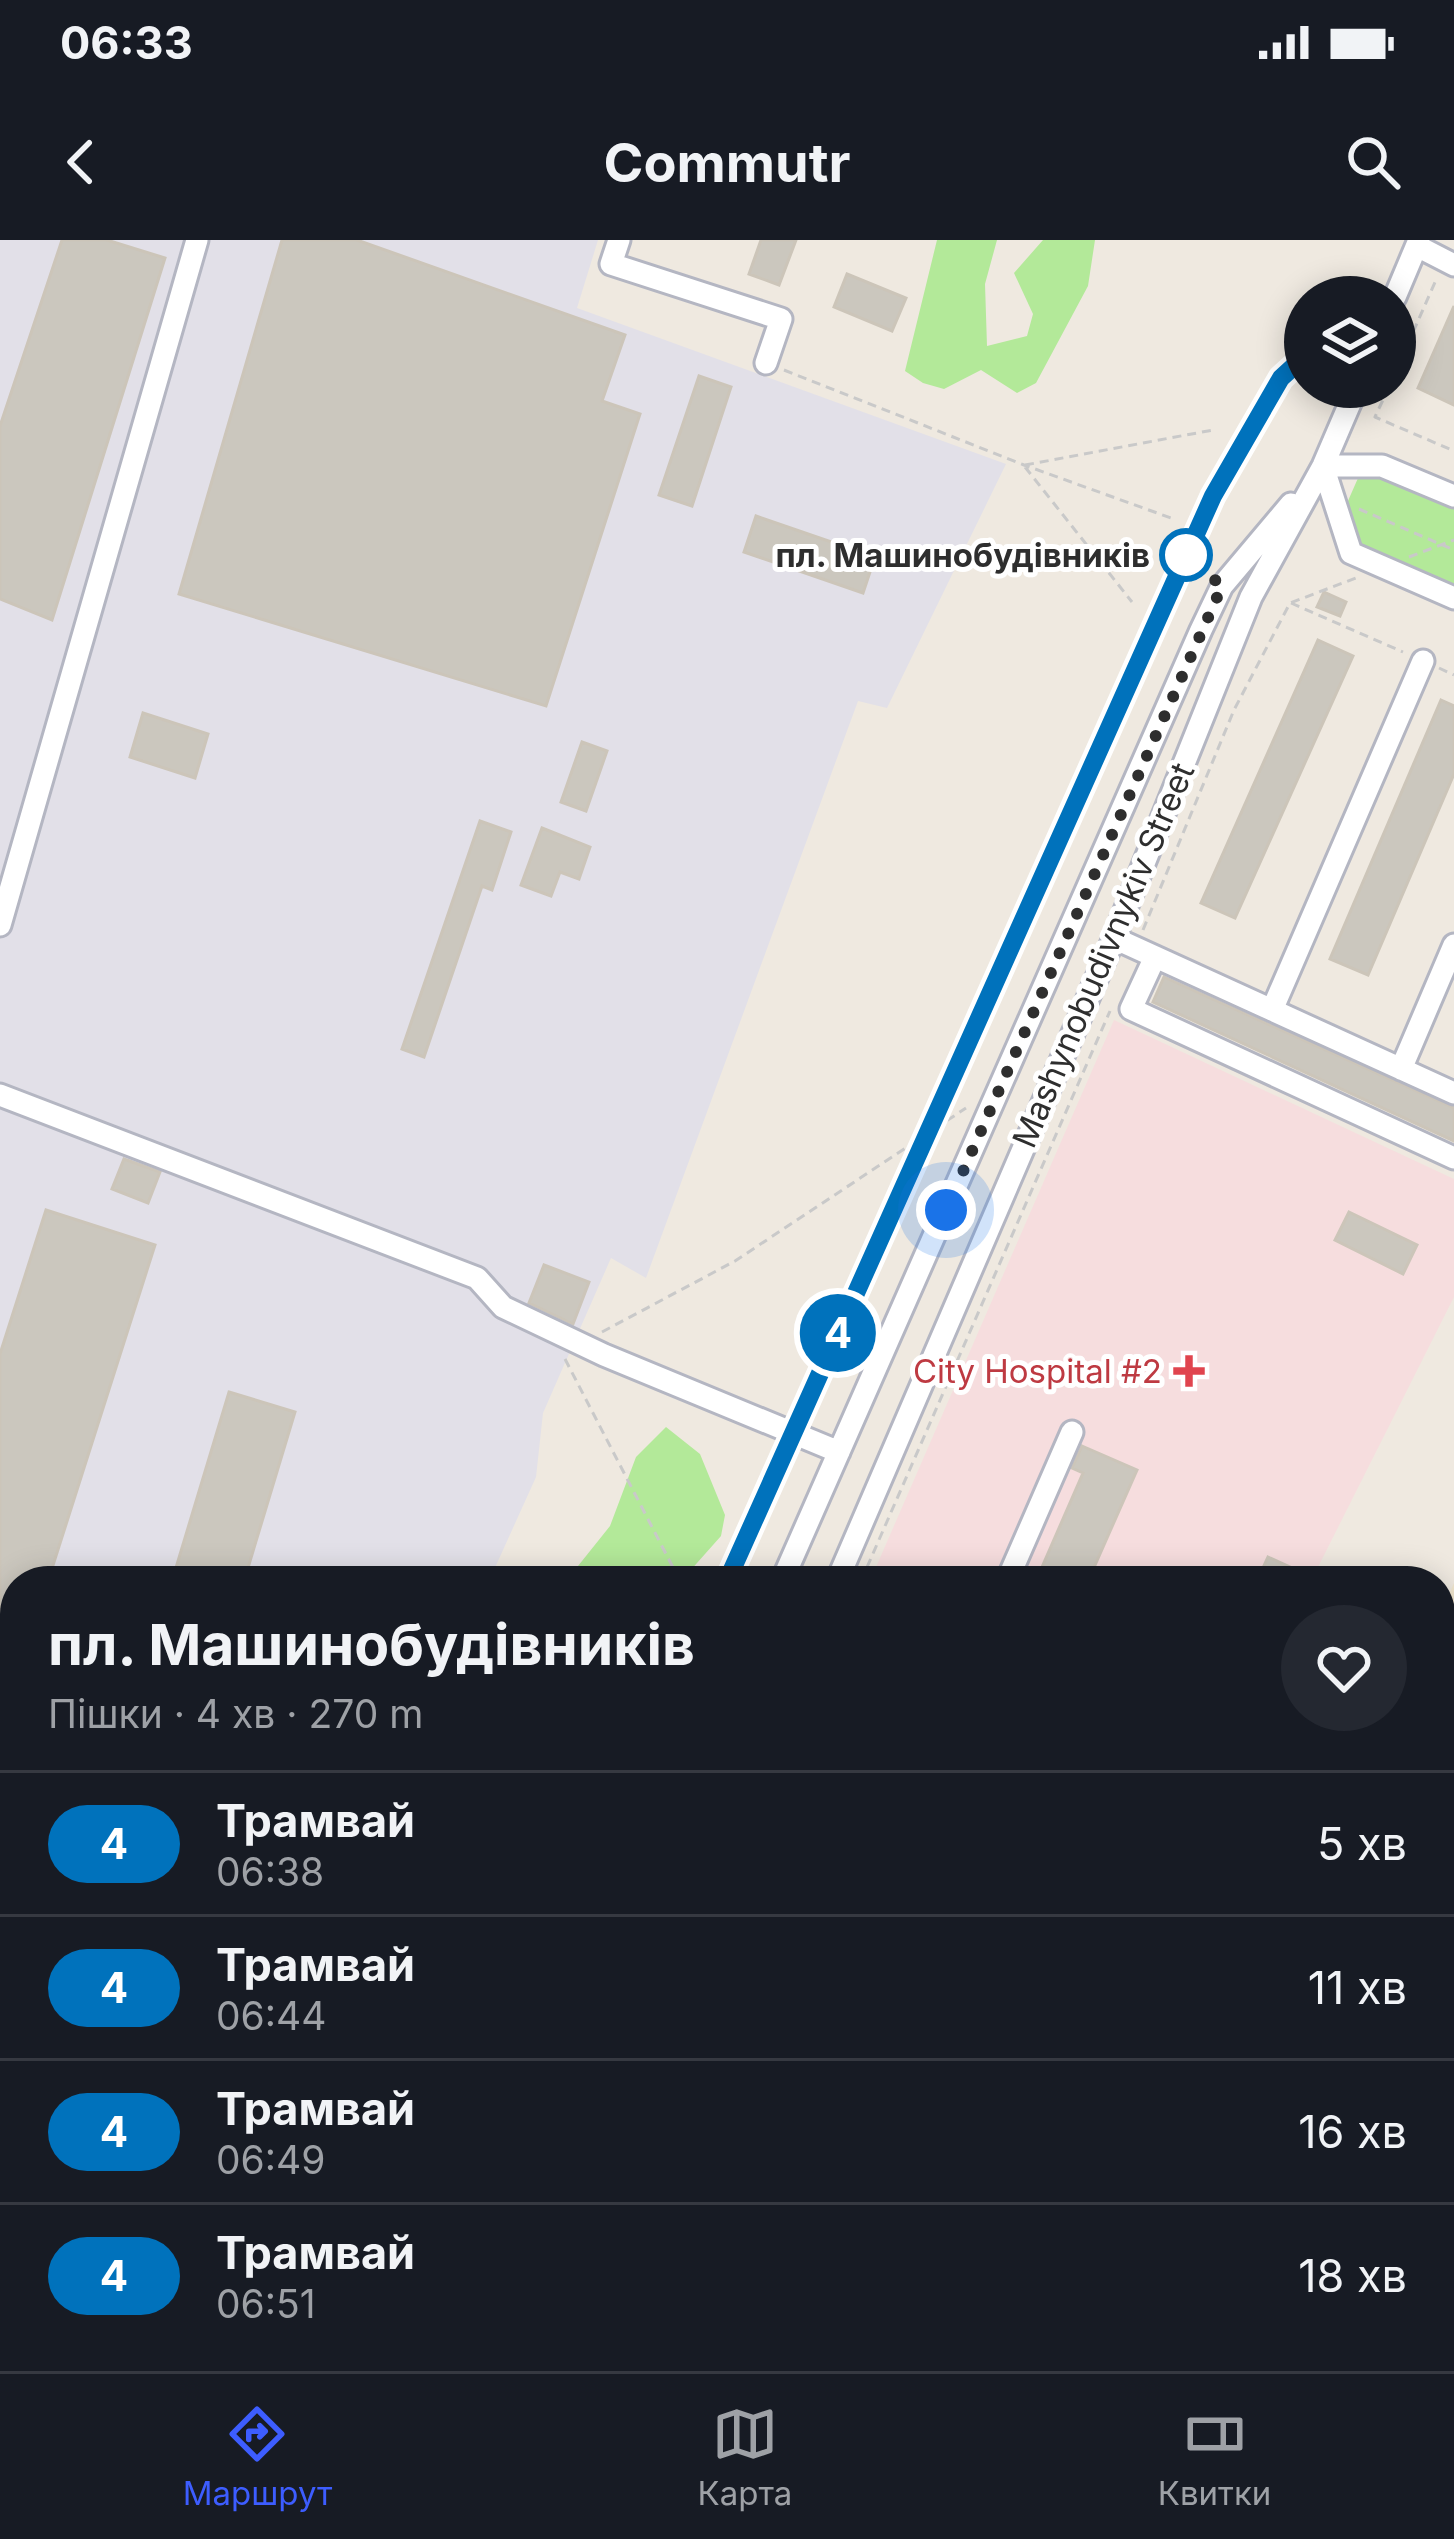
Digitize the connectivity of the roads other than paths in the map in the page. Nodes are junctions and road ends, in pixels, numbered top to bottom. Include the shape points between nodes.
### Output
1 (197, 240) edge
2 (619, 240) edge
3 (1418, 243) edge
4 (1449, 263) edge
5 (1404, 276) edge
6 (766, 363) road end
7 (1348, 408) edge
8 (1323, 466) junction
9 (1454, 496) edge
10 (1454, 598) edge
11 (1423, 661) road end
12 (0, 926) edge
13 (1114, 938) junction
14 (1454, 945) edge
15 (1145, 954) junction
16 (1272, 1010) junction
17 (1401, 1069) junction
18 (1454, 1093) edge
19 (0, 1095) edge
20 (1454, 1158) edge
21 (1072, 1432) dead end
22 (839, 1452) junction
23 (789, 1566) edge
24 (843, 1566) edge
25 (1014, 1566) edge

1 - 12 street
2 - 6 street via 611,264 781,319
3 - 4 street
3 - 5 street
7 - 8 street, Mashynobudivnykiv Street
8 - 9 street via 1382,466
8 - 10 street via 1352,553
8 - 13 street, Mashynobudivnykiv Street via 1251,597
8 - 22 street, Mashynobudivnykiv Street via 1222,586
11 - 16 street
13 - 15 street
13 - 24 street, Mashynobudivnykiv Street
14 - 17 street
15 - 16 street
15 - 20 street via 1131,1009
16 - 17 street
17 - 18 street
19 - 22 street via 477,1278 503,1307
21 - 25 street
22 - 23 street, Mashynobudivnykiv Street

